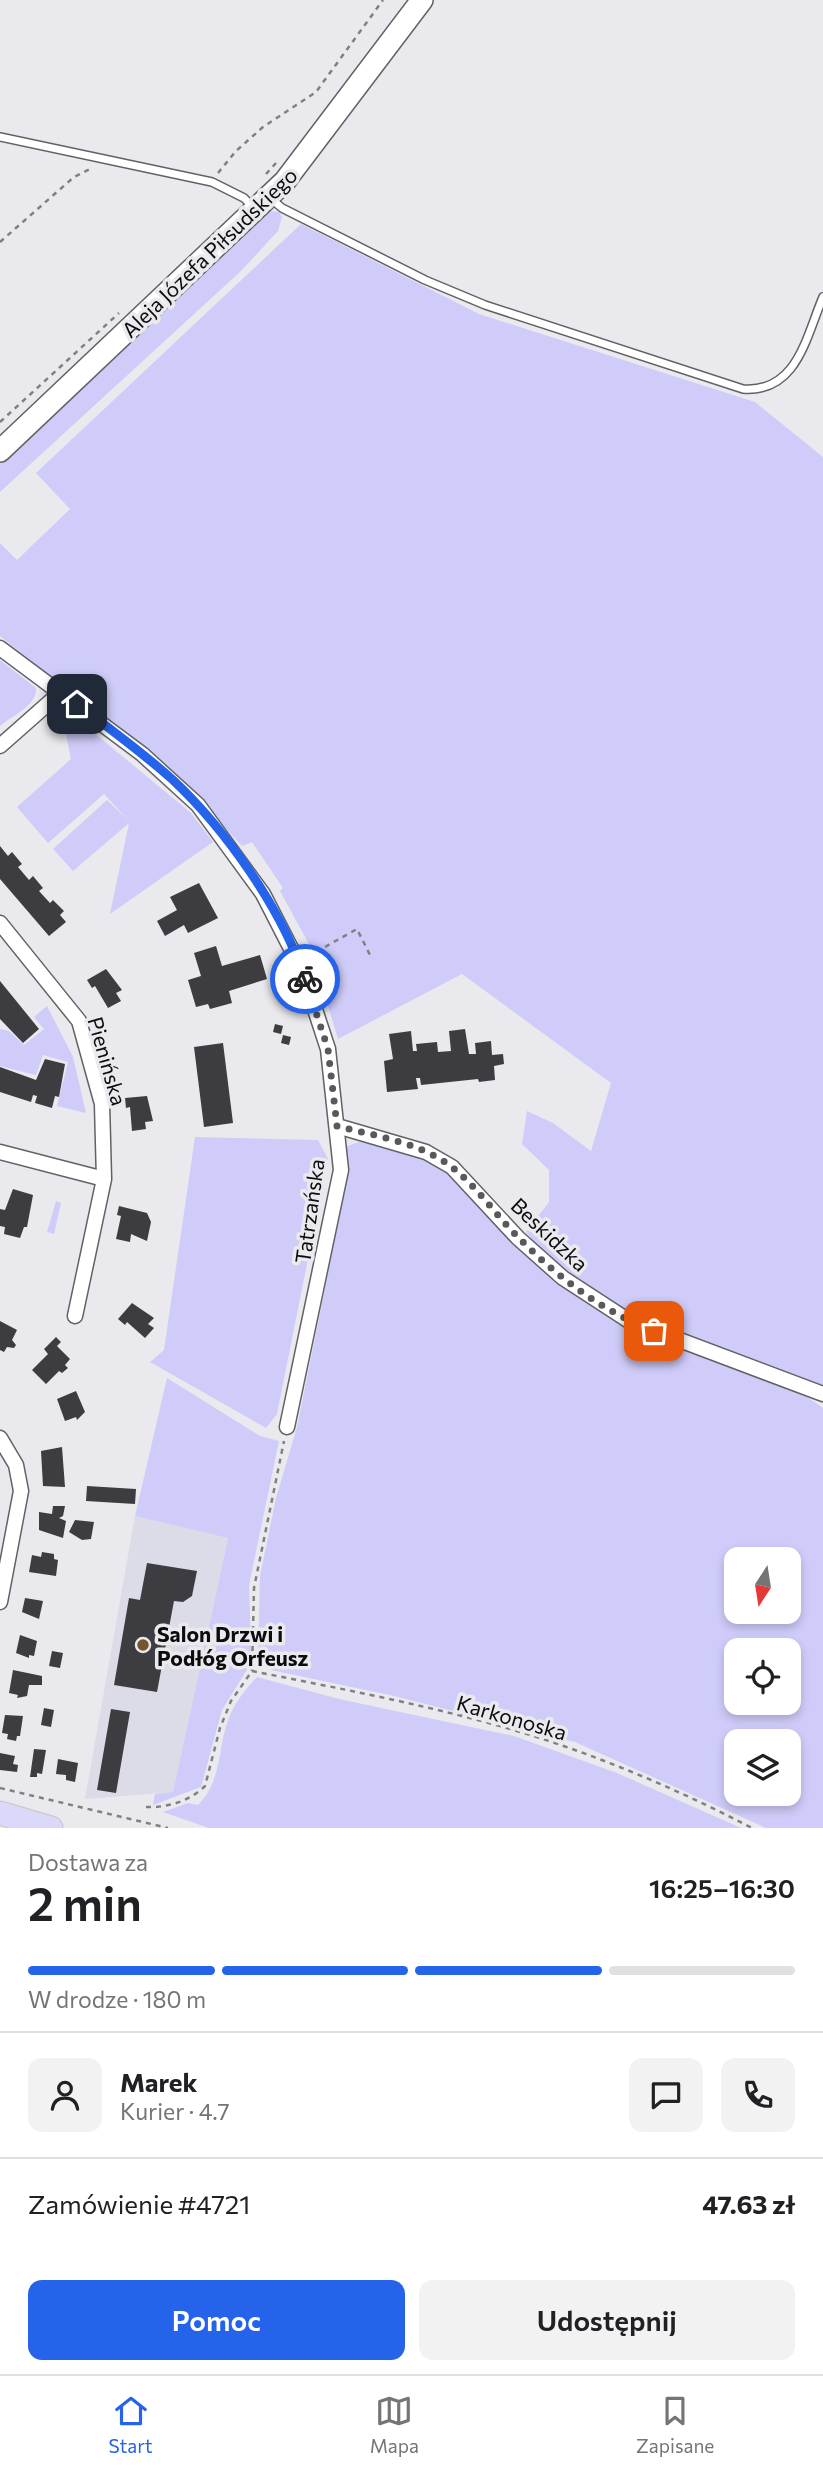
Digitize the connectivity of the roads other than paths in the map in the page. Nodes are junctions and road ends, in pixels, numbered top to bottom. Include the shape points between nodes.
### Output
1 (422, 0) edge
2 (0, 137) edge
3 (257, 202) junction
4 (823, 297) edge
5 (0, 451) edge
6 (0, 648) edge
7 (60, 693) junction
8 (0, 746) edge
9 (0, 923) edge
10 (337, 1126) junction
11 (0, 1152) edge
12 (104, 1179) junction
13 (75, 1316) dead end
14 (823, 1394) edge
15 (287, 1427) road end
16 (0, 1438) edge
17 (0, 1602) edge
18 (0, 1814) edge
19 (51, 1828) edge

1 - 3 main road, Aleja Józefa Piłsudskiego via 308,153
2 - 3 lane via 212,182
3 - 4 lane via 282,208 485,305 743,389 760,390 779,383 795,364
3 - 5 main road, Aleja Józefa Piłsudskiego
6 - 7 street, Tatrzańska
7 - 8 street
7 - 10 street, Tatrzańska via 142,754 198,805 263,894 294,950 328,1049
9 - 12 street, Pienińska via 79,1021 102,1104
10 - 14 street, Beskidzka via 426,1152 452,1167 518,1238 563,1278 629,1321
10 - 15 street, Tatrzańska via 341,1170
11 - 12 street
12 - 13 street, Pienińska
16 - 17 street via 16,1465 21,1491
18 - 19 main road

